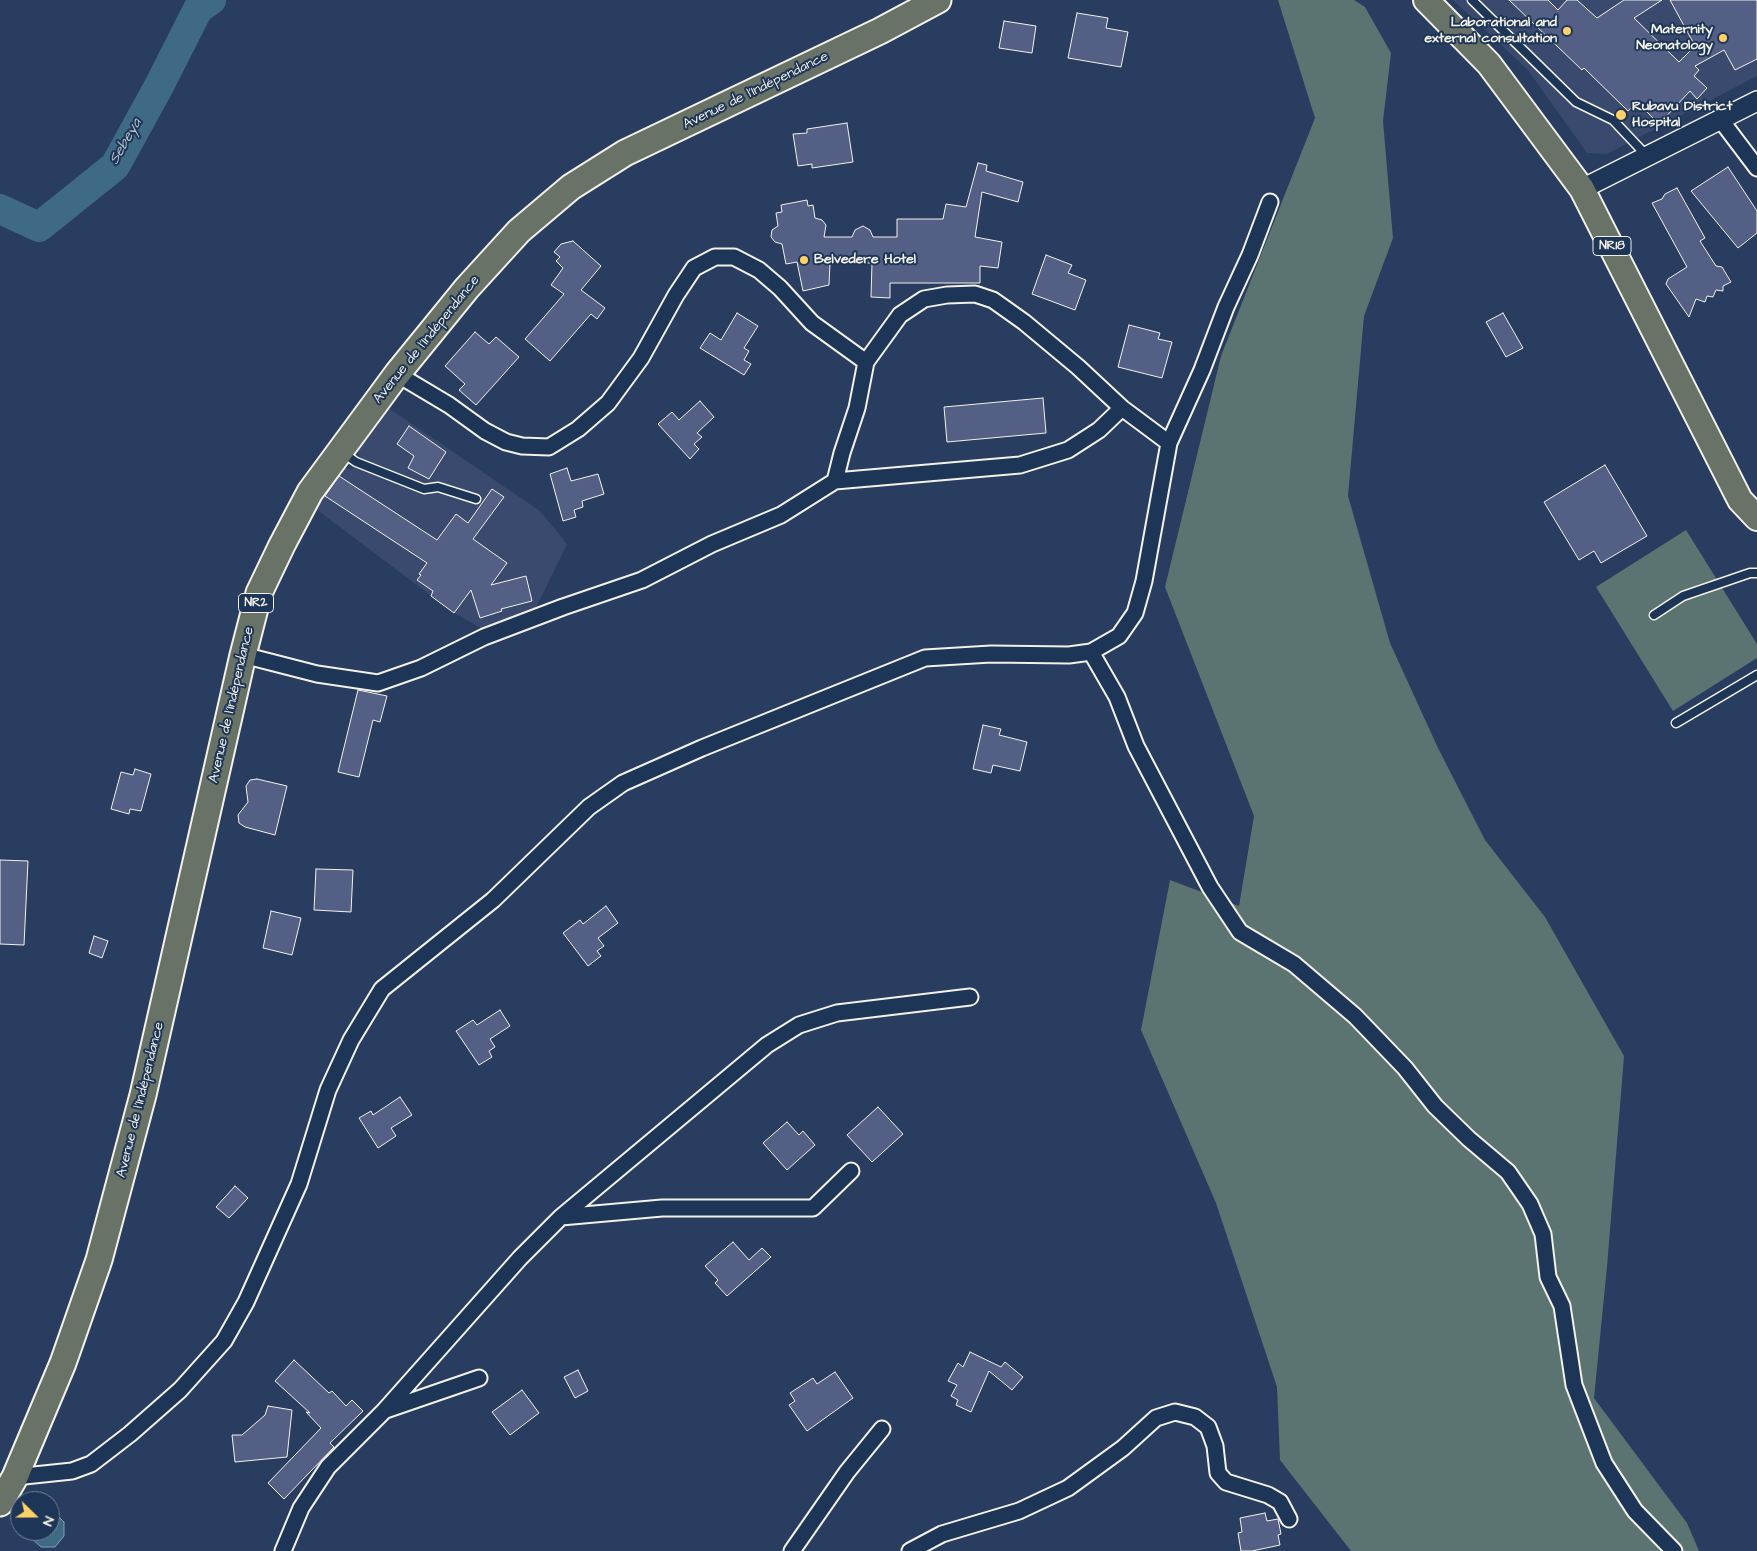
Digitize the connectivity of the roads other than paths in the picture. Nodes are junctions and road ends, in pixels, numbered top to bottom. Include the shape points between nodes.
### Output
1 (938, 0) edge
2 (1426, 0) edge
3 (1472, 0) edge
4 (1757, 101) edge
5 (1720, 118) junction
6 (1647, 156) junction
7 (1757, 168) edge
8 (1582, 188) junction
9 (1270, 202) dead end
10 (866, 362) junction
11 (397, 374) junction
12 (1122, 408) junction
13 (1169, 443) junction
14 (340, 451) junction
15 (835, 481) junction
16 (476, 499) dead end
17 (1757, 518) edge
18 (1757, 573) edge
19 (1654, 615) dead end
20 (1091, 652) junction
21 (243, 655) junction
22 (1757, 675) edge
23 (1676, 723) dead end
24 (970, 998) dead end
25 (852, 1171) dead end
26 (561, 1216) junction
27 (479, 1378) dead end
28 (384, 1411) junction
29 (882, 1428) dead end
30 (15, 1477) junction
31 (0, 1503) edge
32 (1289, 1519) dead end
33 (283, 1551) edge
34 (792, 1551) edge
35 (910, 1551) edge
36 (1674, 1551) edge

1 - 11 highway, Avenue de l'Indépendance / NR2 via 625,153 571,187 519,230
2 - 8 main road, NR18 via 1489,64
3 - 6 lane via 1576,102 1613,120
4 - 5 street
5 - 6 street
5 - 7 street
6 - 8 street
8 - 17 main road, NR18 via 1740,500
9 - 13 street
10 - 11 street via 812,323 759,270 734,257 715,257 694,268 641,358 608,403 578,429 548,447 506,442
10 - 12 street via 900,315 924,299 975,294 993,300 1024,322
10 - 15 street
11 - 14 highway, Avenue de l'Indépendance / NR2
12 - 13 street
12 - 15 street via 1099,430 1068,450 1020,465
13 - 20 street via 1144,581 1135,613 1119,636
14 - 16 lane via 356,462 424,489 438,487
14 - 21 highway, Avenue de l'Indépendance / NR2 via 310,492 259,593
15 - 21 street via 782,515 712,544 642,580 484,637 421,668 378,682 317,674
18 - 19 lane via 1682,596
20 - 30 street via 925,658 623,782 588,807 492,900 382,989 351,1040 328,1090 299,1184 246,1302 224,1341 180,1390 91,1464 72,1471
20 - 36 street via 1117,697 1136,746 1210,887 1240,932 1294,964 1355,1016 1405,1068 1435,1106 1508,1172 1530,1204 1543,1234 1548,1277 1562,1306 1574,1386 1604,1462 1635,1511
21 - 30 highway, Avenue de l'Indépendance / NR2 via 143,1095 99,1260 62,1364
22 - 23 lane
24 - 26 street via 837,1012 799,1025 767,1046
25 - 26 street via 813,1208 662,1208
26 - 28 street
27 - 28 street
28 - 33 street via 328,1468 301,1508
29 - 34 street via 846,1472
30 - 31 highway, Avenue de l'Indépendance / NR2
32 - 35 street via 1280,1502 1226,1482 1218,1473 1215,1446 1208,1427 1195,1418 1175,1412 1156,1418 1123,1448 1068,1488 1019,1511 942,1534

